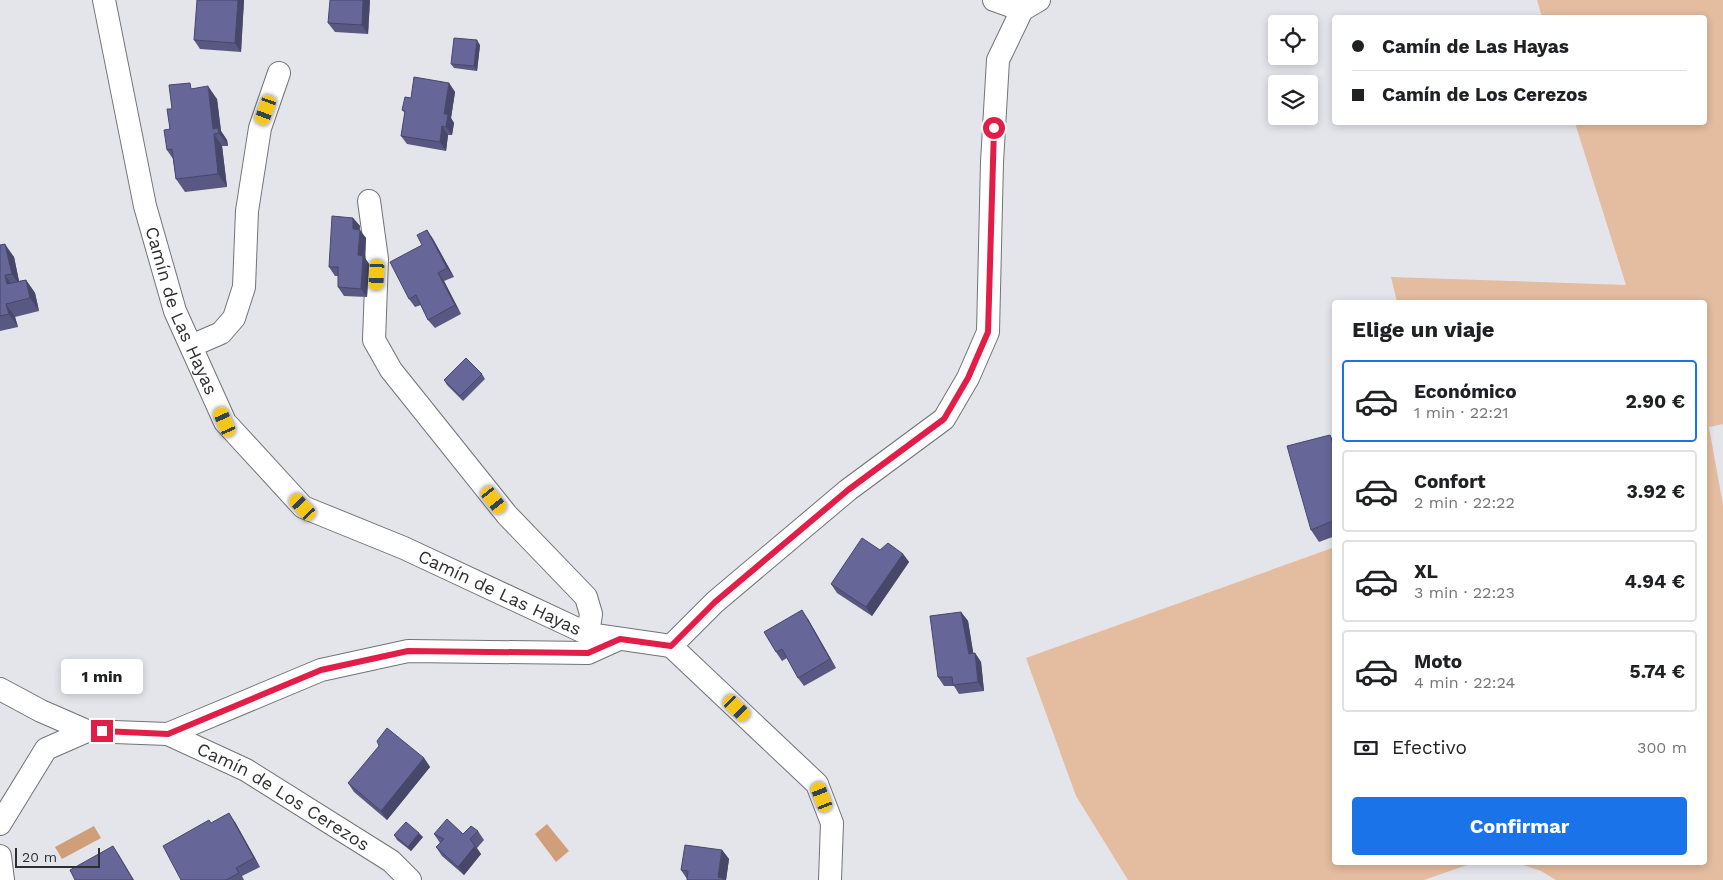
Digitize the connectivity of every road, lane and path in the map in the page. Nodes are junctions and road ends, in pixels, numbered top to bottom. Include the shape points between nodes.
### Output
1 (104, 0) edge
2 (994, 0) edge
3 (1030, 5) edge
4 (280, 73) dead end
5 (369, 201) dead end
6 (191, 346) junction
7 (588, 634) junction
8 (620, 639) junction
9 (671, 646) junction
10 (0, 689) edge
11 (87, 730) junction
12 (168, 734) junction
13 (0, 824) edge
14 (0, 856) edge
15 (3, 880) edge
16 (410, 880) edge
17 (830, 880) edge

1 - 6 street, Camín de Las Hayas via 144,206 176,312
2 - 3 street
3 - 9 street via 998,60 988,332 968,378 944,419 848,490 715,602
4 - 6 street via 260,128 247,211 244,287 234,318 221,333
5 - 7 street via 377,259 374,340 391,370 506,515 586,597 591,614
6 - 7 street, Camín de Las Hayas via 225,422 303,507 404,548
7 - 8 street, Camín de Las Hayas
8 - 9 street, Camín de Las Hayas
8 - 12 street via 588,653 408,651 321,670
9 - 17 street via 817,784 832,822
10 - 11 street via 41,712
11 - 12 street, Camín de Los Cerezos
11 - 13 street via 46,749
12 - 16 street, Camín de Los Cerezos via 246,770 391,861
14 - 15 street

